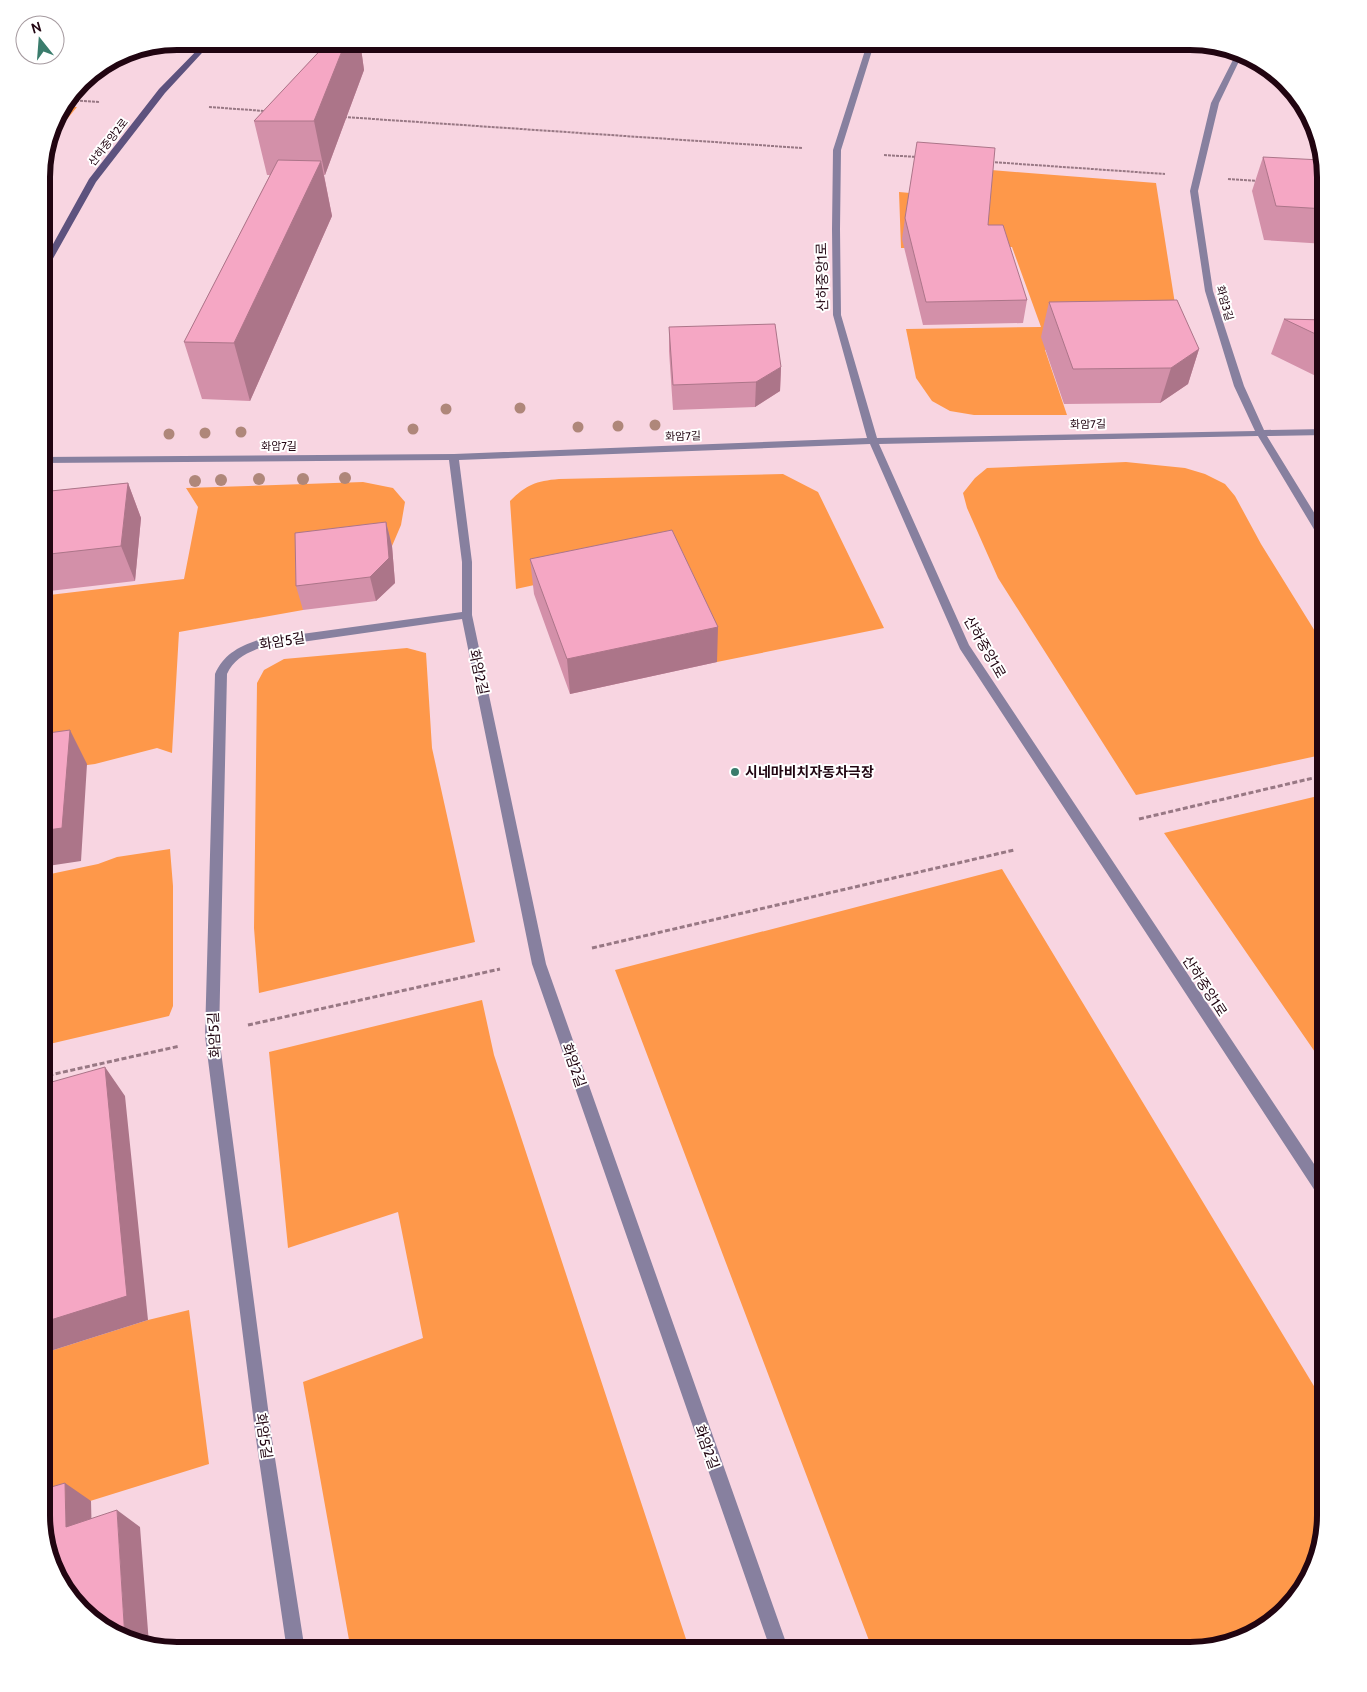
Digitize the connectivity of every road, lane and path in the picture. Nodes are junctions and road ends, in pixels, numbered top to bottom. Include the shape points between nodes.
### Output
1 (201, 50) edge
2 (869, 50) edge
3 (1237, 59) edge
4 (76, 100) edge
5 (100, 102) dead end
6 (209, 107) dead end
7 (268, 111) edge
8 (337, 116) edge
9 (802, 148) dead end
10 (884, 155) dead end
11 (923, 158) edge
12 (991, 162) edge
13 (1168, 175) dead end
14 (1220, 178) dead end
15 (1268, 181) edge
16 (50, 256) edge
17 (1317, 432) edge
18 (1261, 434) junction
19 (873, 441) junction
20 (454, 457) junction
21 (50, 460) edge
22 (1317, 526) edge
23 (467, 615) junction
24 (1317, 777) edge
25 (1139, 819) dead end
26 (1014, 850) dead end
27 (592, 948) dead end
28 (500, 969) dead end
29 (248, 1025) dead end
30 (181, 1046) dead end
31 (50, 1075) edge
32 (1317, 1181) edge
33 (295, 1642) edge
34 (777, 1642) edge

1 - 16 main road, 산하중앙2로 via 162,91 92,181
2 - 19 street, 산하중앙1로 via 837,150 836,229 837,314
3 - 18 street, 화암3길 via 1215,103 1194,191 1209,291 1239,386
4 - 5 path
6 - 7 path
8 - 9 path
10 - 11 path
12 - 13 path
14 - 15 path
17 - 18 street, 화암7길
18 - 19 street, 화암7길
18 - 22 street, 화암3길
19 - 20 street, 화암7길
19 - 32 street, 산하중앙1로 via 964,646
20 - 21 street, 화암7길
20 - 23 street, 화암2길 via 466,562
23 - 33 street, 화암5길 via 258,644 234,655 220,674 212,1036 264,1439
23 - 34 street, 화암2길 via 539,964
24 - 25 path
26 - 27 path
28 - 29 path
30 - 31 path

